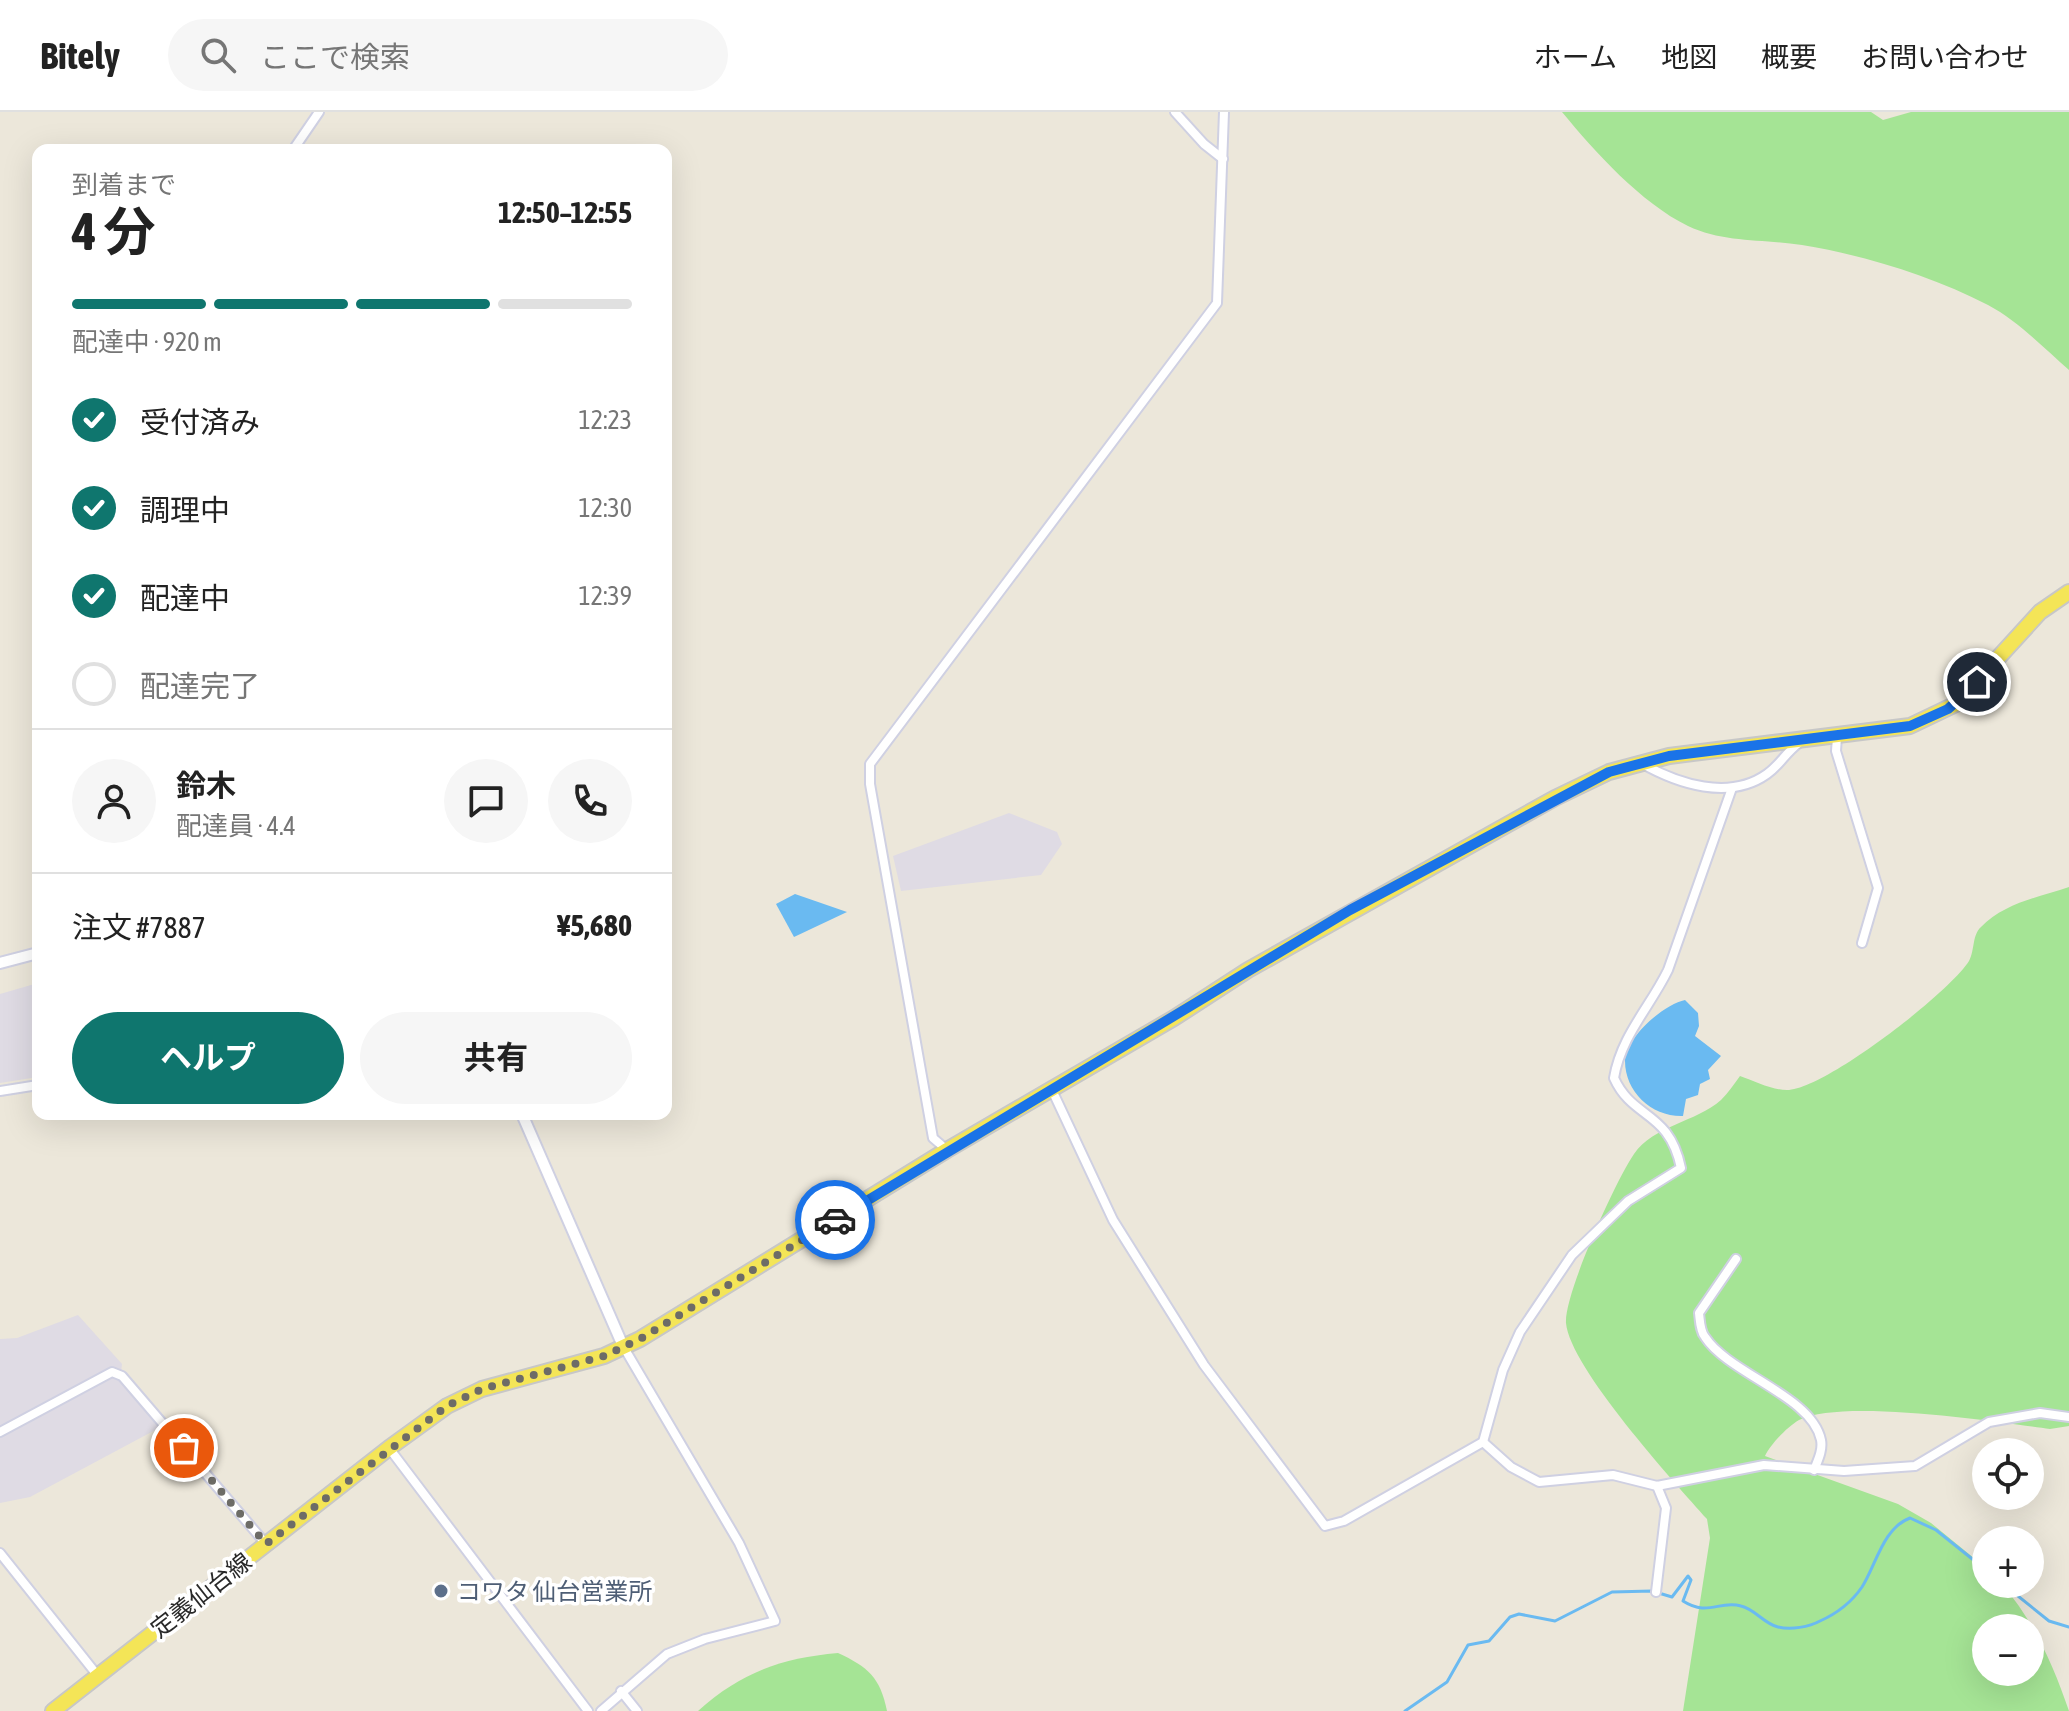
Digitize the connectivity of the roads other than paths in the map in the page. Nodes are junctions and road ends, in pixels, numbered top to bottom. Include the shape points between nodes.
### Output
1 (319, 112) edge
2 (1175, 112) edge
3 (1224, 112) edge
4 (297, 144) edge
5 (1223, 159) junction
6 (2069, 592) edge
7 (1837, 737) junction
8 (1803, 740) junction
9 (1641, 763) junction
10 (1732, 788) junction
11 (1862, 943) dead end
12 (32, 955) edge
13 (0, 963) edge
14 (32, 1086) edge
15 (1052, 1090) junction
16 (0, 1091) edge
17 (525, 1120) edge
18 (947, 1150) junction
19 (1736, 1259) dead end
20 (623, 1346) junction
21 (2069, 1417) edge
22 (0, 1432) edge
23 (1483, 1442) junction
24 (389, 1448) junction
25 (1814, 1470) junction
26 (1657, 1486) junction
27 (266, 1544) junction
28 (0, 1553) edge
29 (1656, 1592) dead end
30 (98, 1676) junction
31 (621, 1691) junction
32 (53, 1711) edge
33 (588, 1711) edge
34 (601, 1711) edge
35 (637, 1711) edge

1 - 4 street
2 - 5 street
3 - 5 street
5 - 18 street via 1217,303 870,764 933,1138
6 - 7 main road, 定義仙台線 via 2040,612 1948,709 1910,726
7 - 8 main road, 定義仙台線
7 - 11 street via 1836,751 1878,888
8 - 9 main road, 定義仙台線
8 - 10 street via 1767,774
9 - 10 street via 1681,782
9 - 15 main road, 定義仙台線 via 1555,798 1350,910
10 - 23 street via 1668,970 1633,1026 1614,1078 1630,1101 1663,1124 1681,1168 1628,1201 1572,1255 1520,1332
12 - 13 street
14 - 16 street
15 - 18 main road, 定義仙台線
15 - 23 street via 1113,1220 1204,1365 1325,1526 1344,1521
17 - 20 street
18 - 20 main road, 定義仙台線
19 - 25 street via 1699,1313 1702,1331 1714,1348 1812,1422 1821,1438
20 - 24 main road, 定義仙台線 via 604,1356 482,1389 447,1406
20 - 31 street via 739,1543 775,1621 667,1654
21 - 25 street via 2040,1413 1989,1422 1915,1466
22 - 27 street via 112,1372 122,1376
23 - 26 street via 1511,1467 1539,1482 1613,1475
24 - 27 main road, 定義仙台線
24 - 33 street
25 - 26 street via 1764,1465
26 - 29 street via 1666,1508
27 - 30 main road, 定義仙台線
28 - 30 street
30 - 32 main road, 定義仙台線
31 - 34 street
31 - 35 street

